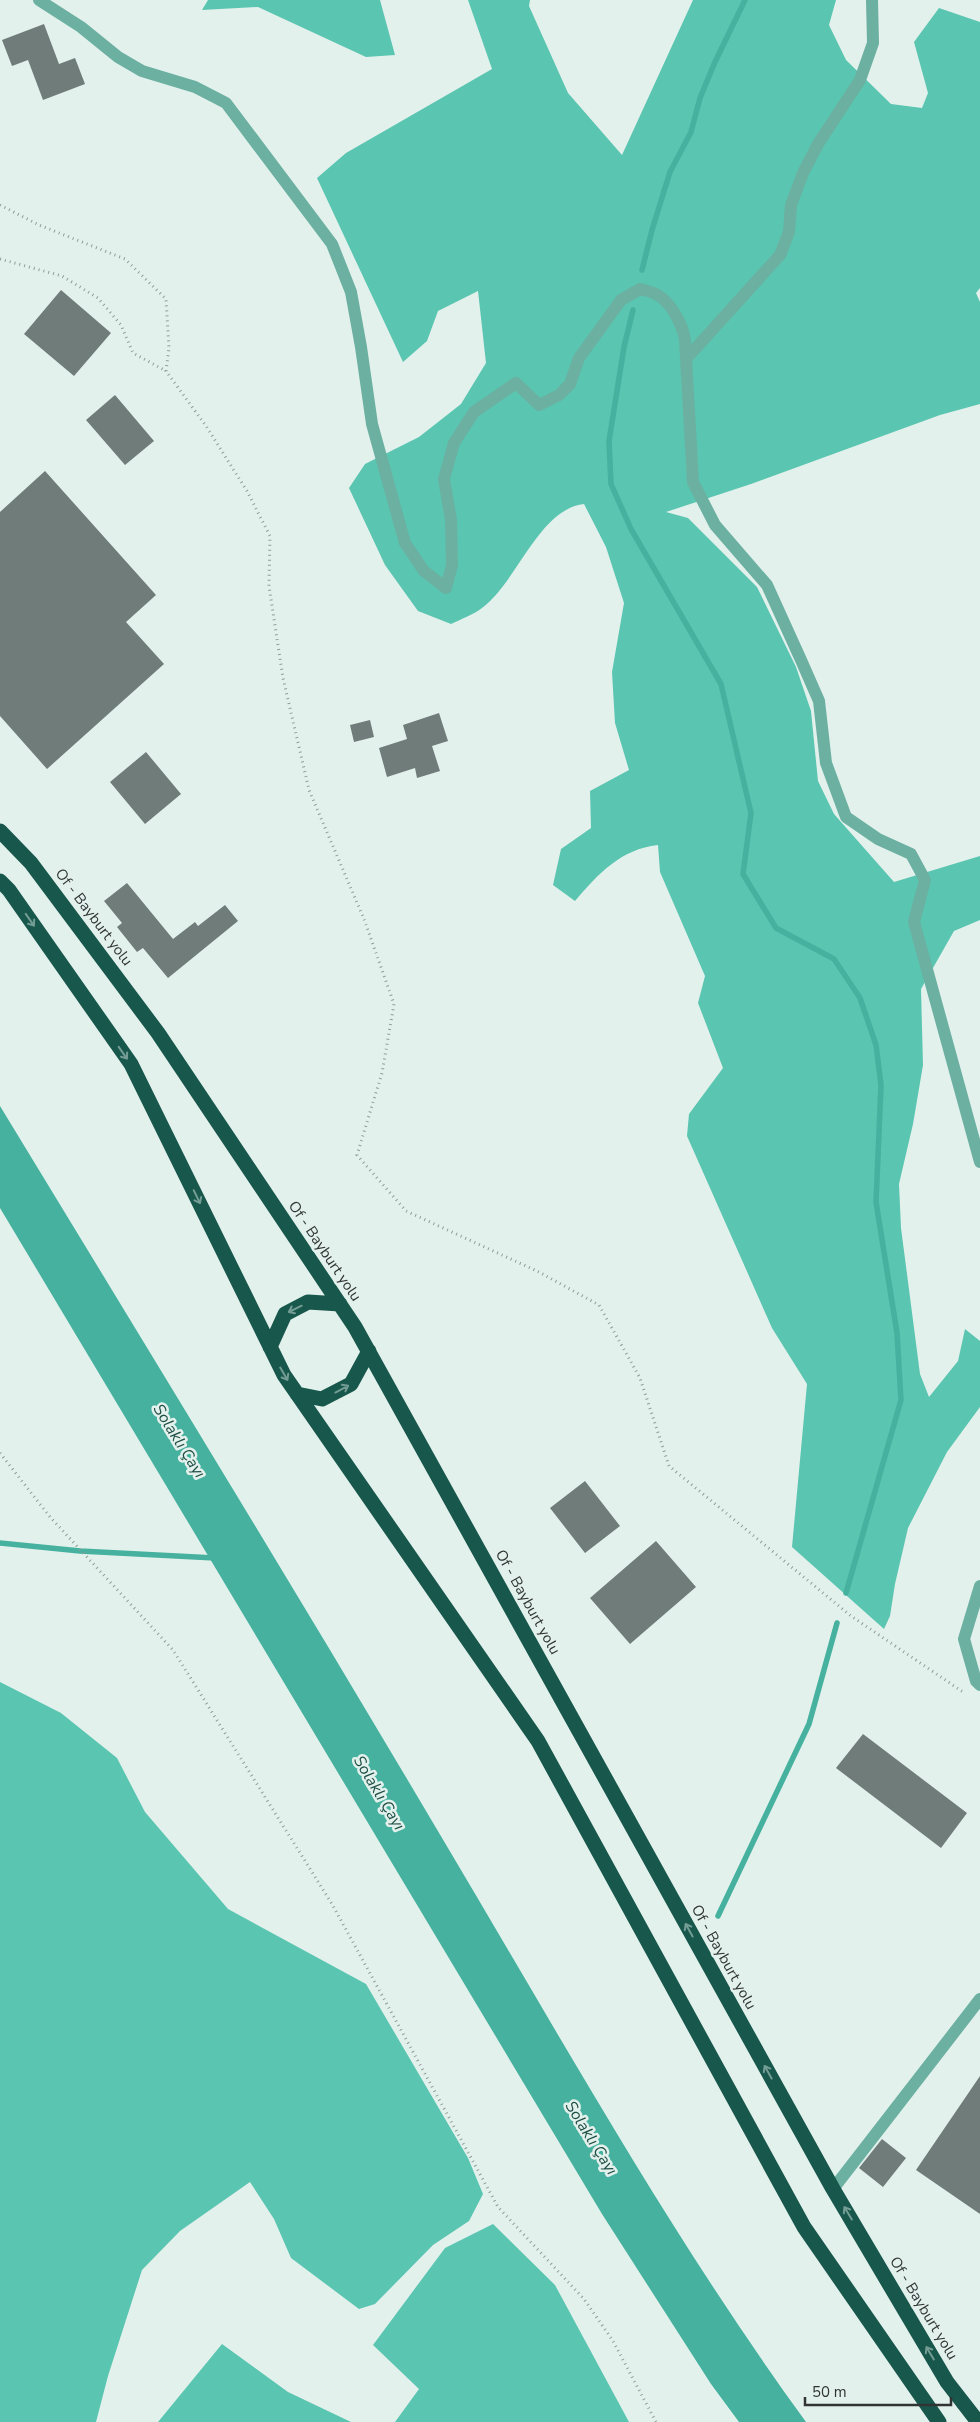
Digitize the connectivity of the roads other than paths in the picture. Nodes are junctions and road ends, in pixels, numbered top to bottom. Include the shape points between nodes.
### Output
1 (39, 0) edge
2 (872, 0) edge
3 (686, 360) junction
4 (0, 831) edge
5 (0, 881) edge
6 (980, 1162) edge
7 (340, 1304) junction
8 (270, 1347) junction
9 (369, 1351) junction
10 (297, 1394) junction
11 (980, 1586) edge
12 (980, 1685) edge
13 (980, 1999) edge
14 (833, 2188) junction
15 (939, 2422) edge
16 (978, 2422) edge

1 - 3 street via 142,71 195,87 226,103 332,244 351,292 372,424 406,543 424,571 446,588 452,565 444,479 454,443 474,412 516,383 538,404 559,394 570,384 579,358 621,300 640,288 660,296 684,330
2 - 3 street via 873,43 860,80 803,173 791,205 789,232 780,255
3 - 6 street via 693,482 715,525 766,585 801,660 818,700 826,763 846,817 878,839 910,854 925,880 914,922
4 - 7 highway, Of - Bayburt yolu via 31,863 158,1033
5 -> 8 highway via 131,1064
7 -> 8 highway via 308,1302 285,1314
7 - 9 highway, Of - Bayburt yolu
8 -> 10 highway
10 -> 9 highway via 322,1399 351,1384
14 -> 9 highway, Of - Bayburt yolu
10 - 15 highway via 538,1741 804,2227
11 - 12 street via 964,1639
13 - 14 street
16 -> 14 highway, Of - Bayburt yolu via 947,2382

